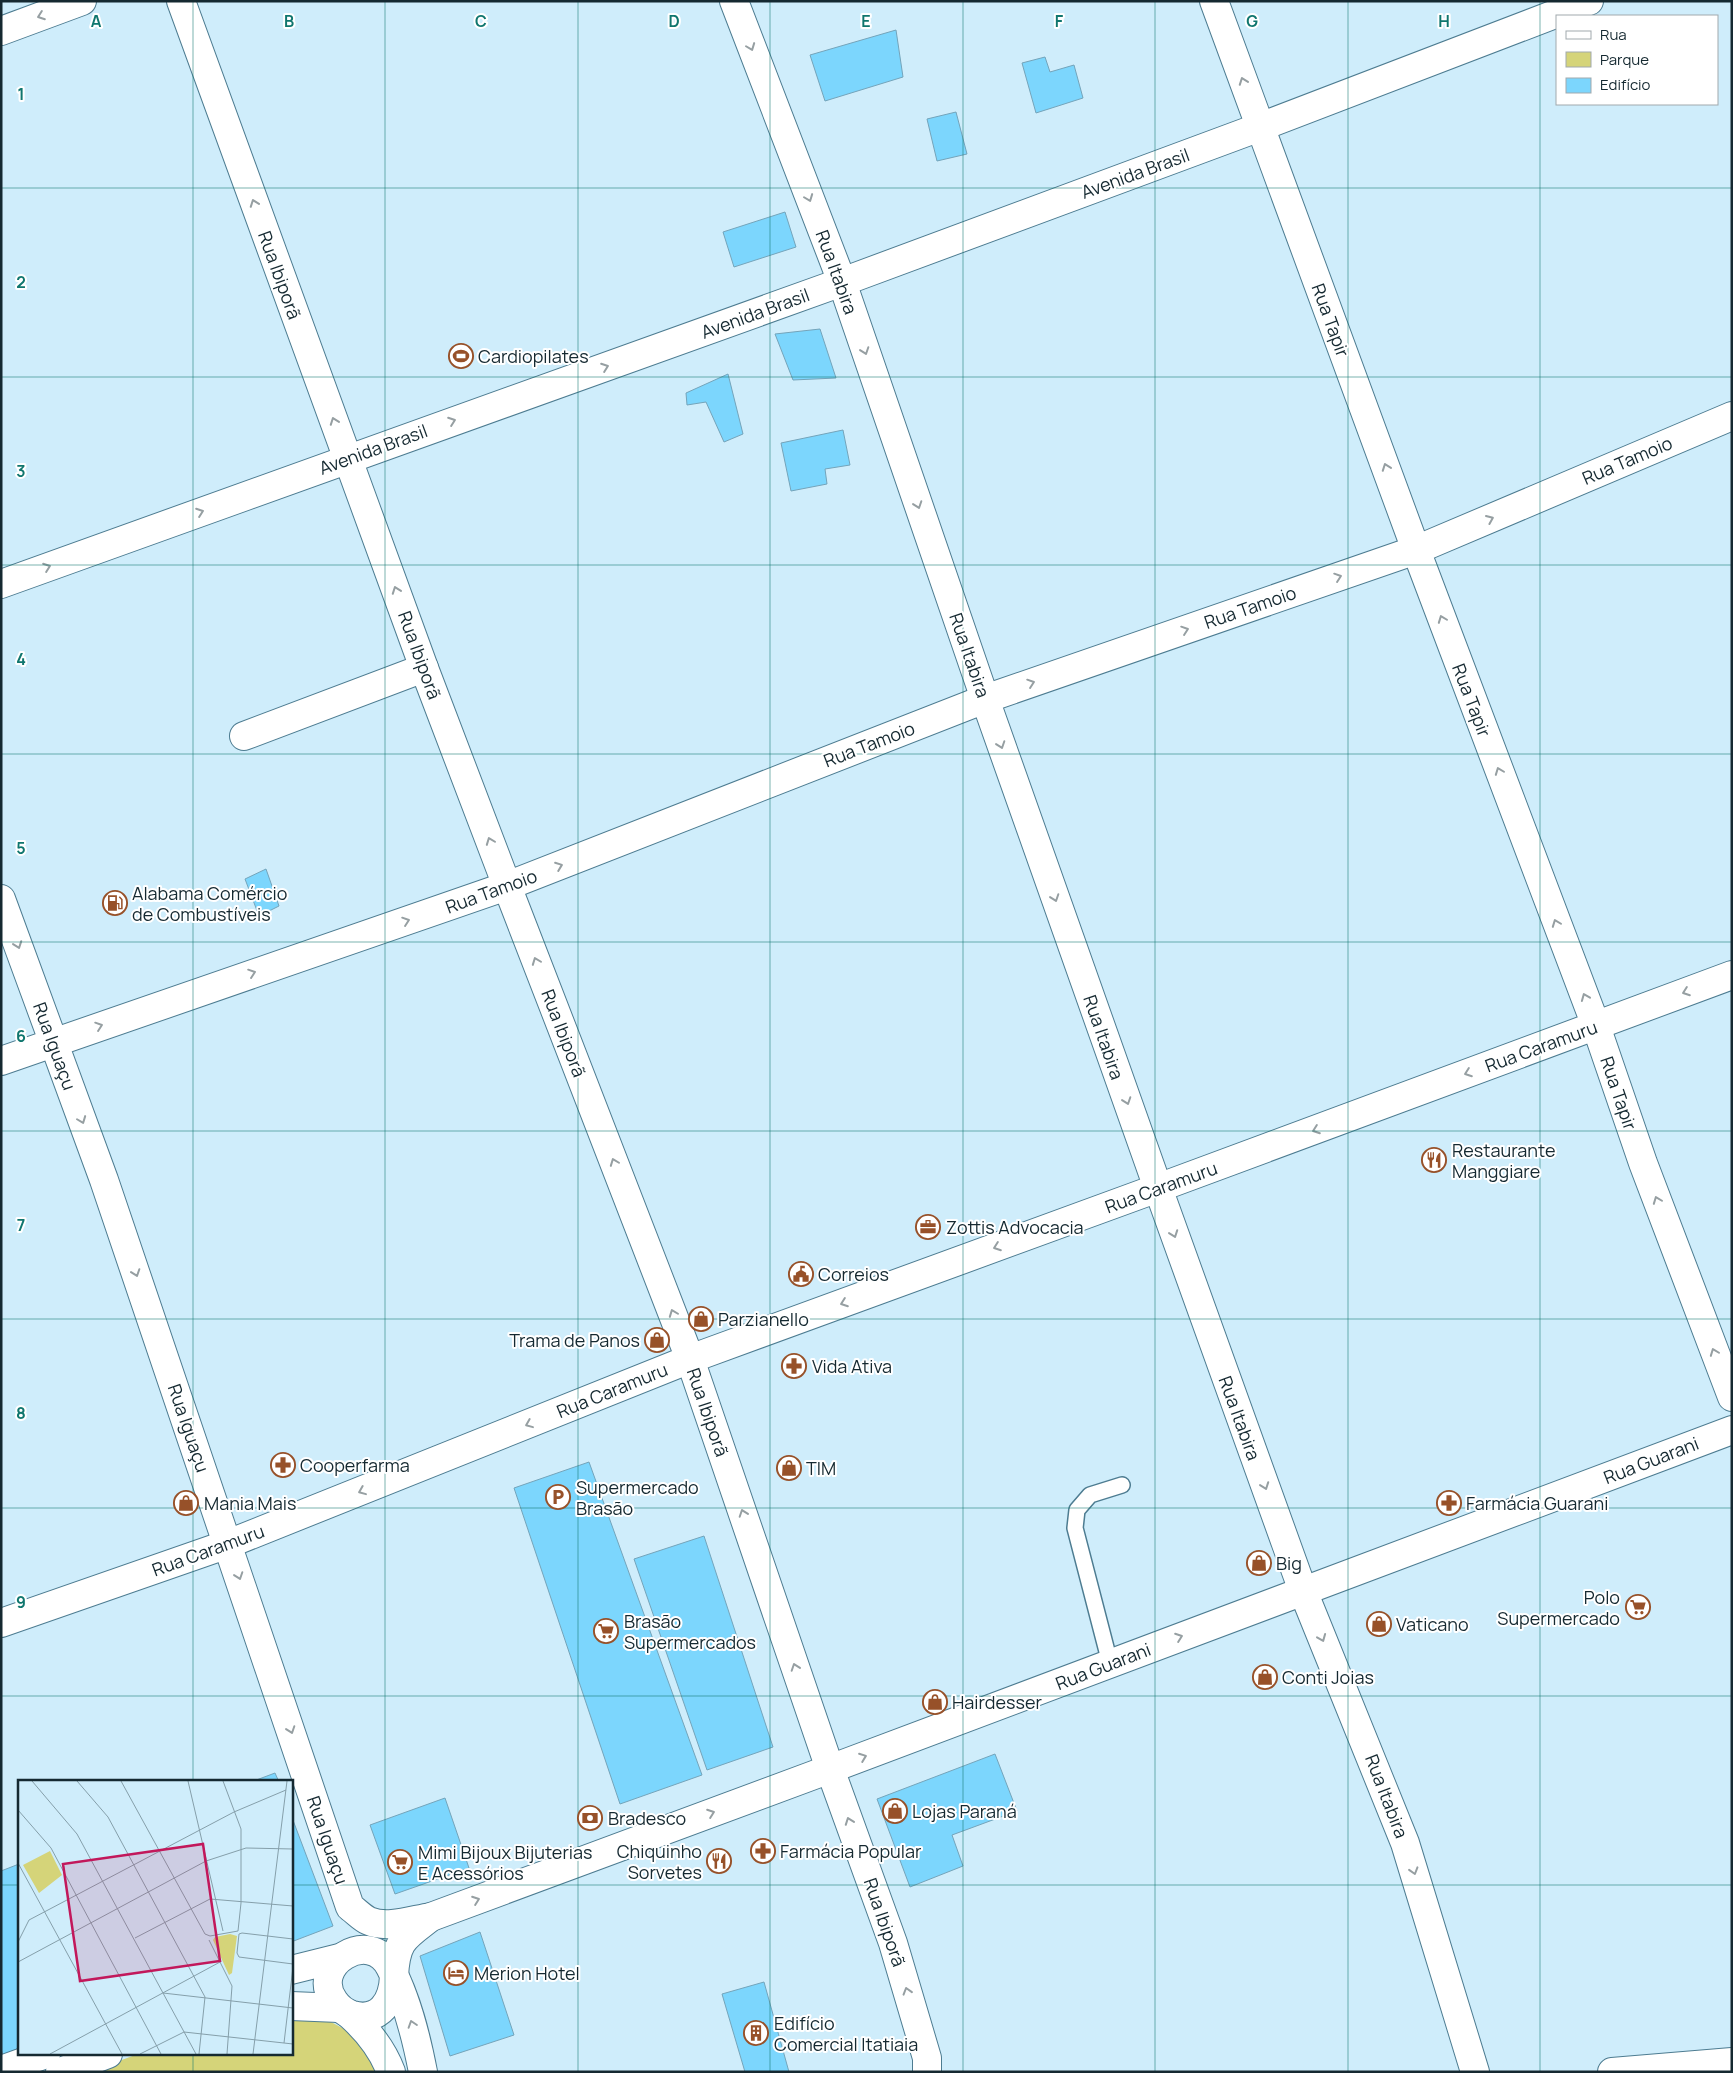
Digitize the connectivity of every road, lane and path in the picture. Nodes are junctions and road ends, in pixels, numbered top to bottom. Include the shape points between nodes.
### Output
1 (82, 1) edge
2 (181, 1) edge
3 (734, 1) edge
4 (1214, 1) edge
5 (1589, 1) edge
6 (1, 31) edge
7 (1260, 127) junction
8 (842, 282) junction
9 (1732, 416) edge
10 (347, 458) junction
11 (1416, 550) junction
12 (1, 584) edge
13 (424, 668) junction
14 (985, 699) junction
15 (244, 736) dead end
16 (507, 886) junction
17 (1, 899) edge
18 (1732, 975) edge
19 (1596, 1026) junction
20 (52, 1042) junction
21 (1, 1060) edge
22 (1158, 1188) junction
23 (690, 1359) junction
24 (1732, 1397) edge
25 (1732, 1430) edge
26 (1122, 1485) dead end
27 (228, 1544) junction
28 (1303, 1591) junction
29 (1, 1623) edge
30 (1110, 1663) junction
31 (830, 1769) junction
32 (350, 1907) junction
33 (431, 1917) junction
34 (339, 1958) junction
35 (292, 1970) edge
36 (394, 1976) junction
37 (292, 2006) edge
38 (344, 2011) junction
39 (40, 2056) edge
40 (103, 2056) edge
41 (1732, 2062) edge
42 (1, 2070) edge
43 (60, 2072) edge
44 (391, 2072) edge
45 (423, 2072) edge
46 (927, 2072) edge
47 (1475, 2072) edge
48 (1612, 2072) edge

1 -> 6 street
10 -> 2 street, Rua Ibiporã
3 -> 8 street, Rua Itabira
7 -> 4 street, Rua Tapir
5 - 7 street, Avenida Brasil
7 - 8 street, Avenida Brasil
11 -> 7 street, Rua Tapir
10 -> 8 street, Avenida Brasil
8 -> 14 street, Rua Itabira
11 -> 9 street, Rua Tamoio
12 -> 10 street, Avenida Brasil
13 -> 10 street, Rua Ibiporã
14 -> 11 street, Rua Tamoio
19 -> 11 street, Rua Tapir
13 - 15 street
16 -> 13 street, Rua Ibiporã
16 -> 14 street, Rua Tamoio
14 -> 22 street, Rua Itabira
20 -> 16 street, Rua Tamoio
23 -> 16 street, Rua Ibiporã
17 -> 20 street, Rua Iguaçu
18 -> 19 street, Rua Caramuru
19 -> 22 street, Rua Caramuru
24 -> 19 street, Rua Tapir via 1643,1163
20 - 21 street, Rua Tamoio
20 -> 27 street, Rua Iguaçu via 104,1180
22 -> 23 street, Rua Caramuru
22 -> 28 street, Rua Itabira
23 -> 27 street, Rua Caramuru
31 -> 23 street, Rua Ibiporã
25 - 28 street, Rua Guarani
26 - 30 lane via 1090,1495 1077,1510 1075,1528
27 - 29 street, Rua Caramuru
27 -> 32 street, Rua Iguaçu
30 -> 28 street, Rua Guarani
28 -> 47 street, Rua Itabira via 1405,1843
31 -> 30 street, Rua Guarani
33 -> 31 street, Rua Guarani
46 -> 31 street, Rua Ibiporã via 927,2058 893,1943
32 - 33 street, Rua Iguaçu via 368,1921 382,1924
32 - 34 street via 349,1942
33 - 36 street, Rua Guarani via 402,1941 395,1955
34 - 35 street
34 - 36 street via 354,1951 372,1951 390,1966
34 - 38 street via 332,1967 328,1987 332,1998
36 - 38 street via 392,1996 381,2009 365,2016
45 -> 36 street via 416,2038
37 - 38 street
38 - 44 street via 366,2030 386,2058
39 - 42 street
40 - 43 street
41 - 48 street

